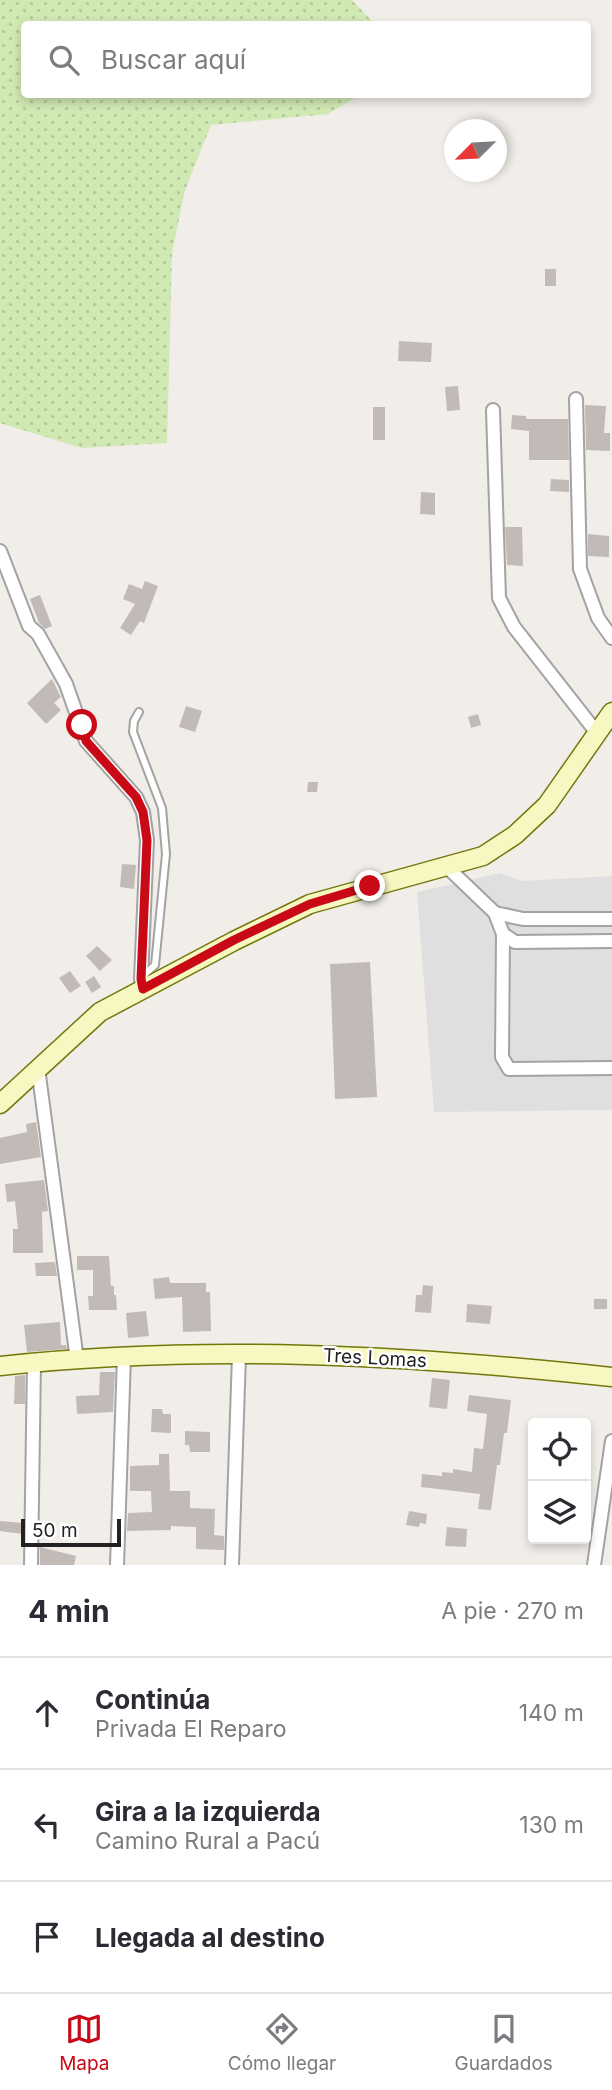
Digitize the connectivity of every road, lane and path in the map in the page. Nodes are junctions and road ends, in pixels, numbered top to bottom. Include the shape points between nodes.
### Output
1 (576, 399) dead end
2 (493, 410) dead end
3 (0, 551) edge
4 (612, 638) edge
5 (139, 712) dead end
6 (612, 713) edge
7 (597, 733) junction
8 (446, 866) junction
9 (495, 913) junction
10 (612, 919) edge
11 (503, 934) junction
12 (612, 941) edge
13 (142, 984) junction
14 (38, 1068) junction
15 (612, 1068) edge
16 (0, 1104) edge
17 (130, 1355) junction
18 (239, 1355) junction
19 (77, 1360) junction
20 (34, 1362) junction
21 (0, 1366) edge
22 (612, 1377) edge
23 (612, 1441) edge
24 (31, 1565) edge
25 (117, 1565) edge
26 (232, 1565) edge
27 (594, 1565) edge

1 - 4 street via 580,569 598,618
2 - 7 street via 499,598 514,627
3 - 13 street via 29,626 66,684 86,741 136,797 143,812 147,840
5 - 13 lane via 133,732 162,808 166,854 155,965
6 - 7 street
7 - 8 street via 547,806 515,835 483,856
8 - 9 street
8 - 13 street via 310,904
9 - 10 street via 523,919
9 - 11 street
11 - 12 street via 515,942
11 - 15 street via 502,1057 509,1069
13 - 14 street via 100,1012
14 - 16 street
14 - 19 street
17 - 18 street, Tres Lomas
17 - 19 street, Tres Lomas
17 - 25 street
18 - 22 street, Tres Lomas via 331,1354
18 - 26 street
19 - 20 street, Tres Lomas
20 - 21 street, Tres Lomas
20 - 24 street
23 - 27 street

